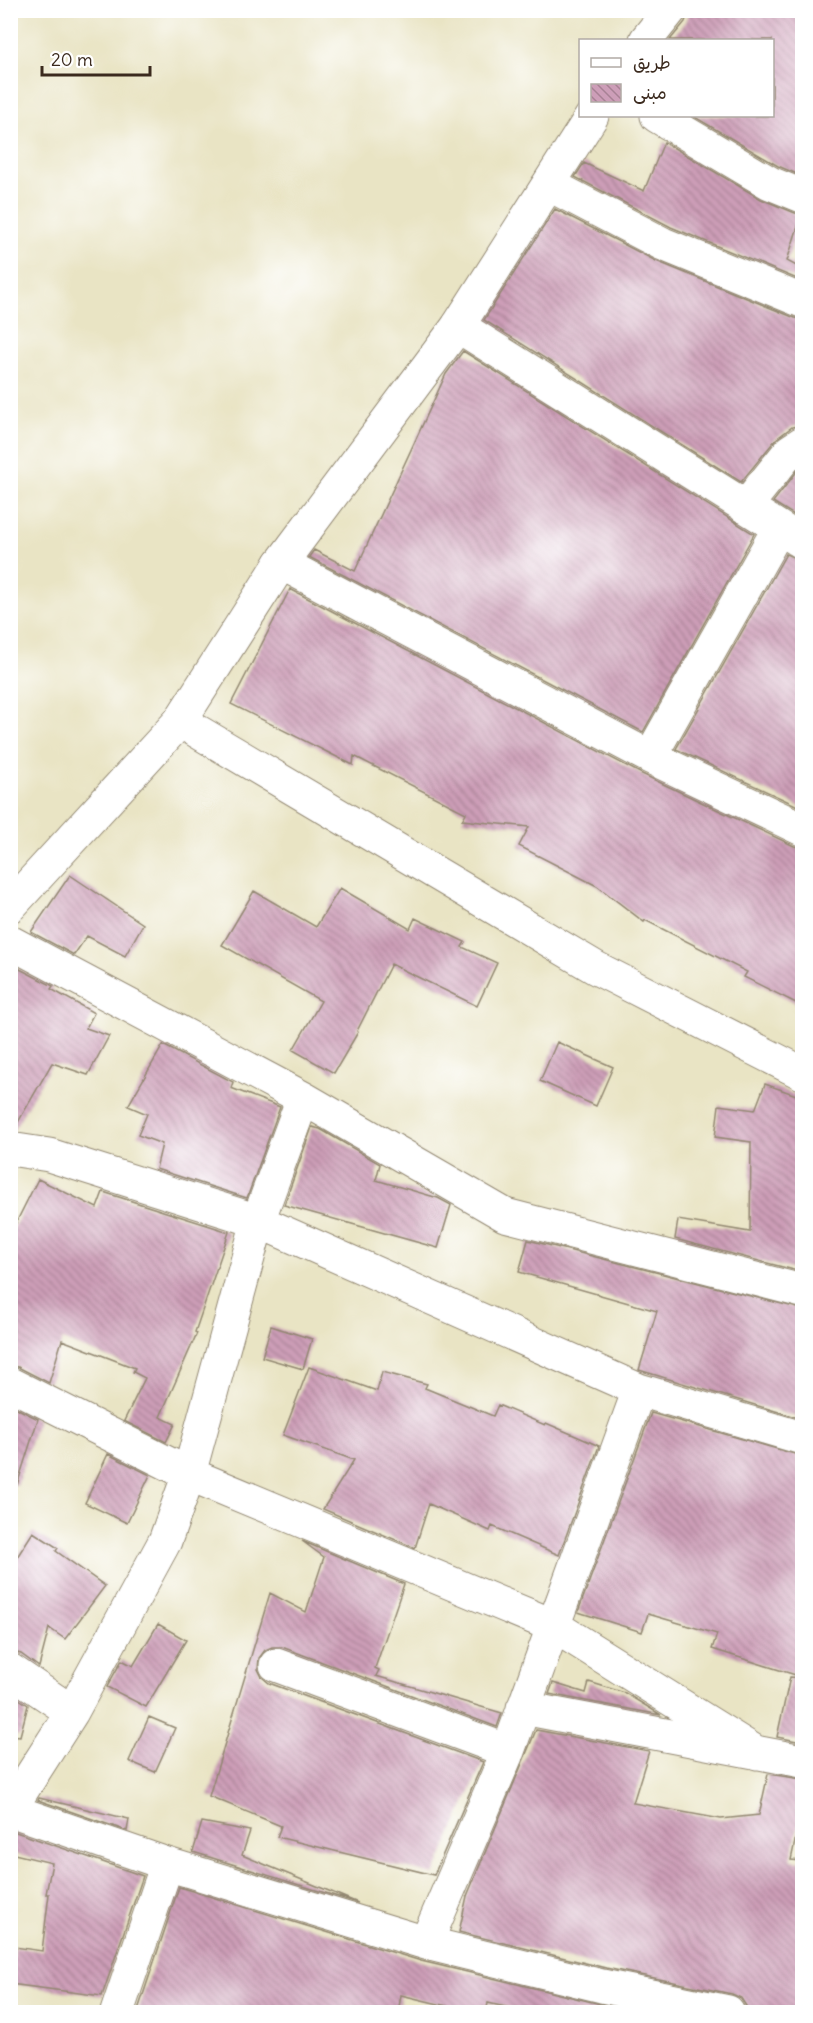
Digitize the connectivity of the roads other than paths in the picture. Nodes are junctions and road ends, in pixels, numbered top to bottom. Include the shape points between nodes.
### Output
1 (670, 10) edge
2 (647, 39) edge
3 (591, 117) edge
4 (659, 117) edge
5 (550, 185) junction
6 (802, 196) edge
7 (802, 301) edge
8 (458, 326) junction
9 (802, 443) edge
10 (745, 507) junction
11 (790, 535) edge
12 (281, 563) junction
13 (180, 722) junction
14 (650, 757) junction
15 (802, 830) edge
16 (10, 906) edge
17 (10, 942) edge
18 (802, 1073) edge
19 (303, 1098) junction
20 (10, 1149) edge
21 (258, 1221) junction
22 (802, 1291) edge
23 (10, 1384) edge
24 (639, 1390) junction
25 (802, 1438) edge
26 (189, 1474) junction
27 (554, 1626) junction
28 (276, 1665) dead end
29 (10, 1670) edge
30 (523, 1708) junction
31 (72, 1712) junction
32 (508, 1751) junction
33 (757, 1753) junction
34 (802, 1761) edge
35 (10, 1810) edge
36 (166, 1864) junction
37 (426, 1943) junction
38 (117, 2013) edge
39 (728, 2013) edge

1 - 2 street
3 - 5 street
4 - 6 street via 770,183
5 - 7 street via 663,244
5 - 8 street
8 - 10 street
8 - 12 street
9 - 10 street via 790,451
10 - 11 street
11 - 14 street
12 - 13 street
12 - 14 street
13 - 16 street
13 - 18 street via 596,968
14 - 15 street
17 - 19 street
19 - 21 street
19 - 22 street via 505,1215
20 - 21 street via 49,1155
21 - 24 street
21 - 26 street
23 - 26 street
24 - 25 street
24 - 27 street
26 - 27 street
26 - 31 street via 165,1540
27 - 30 street
27 - 33 street
28 - 32 street
29 - 31 street
30 - 32 street
30 - 33 street
31 - 35 street
32 - 37 street
33 - 34 street
35 - 36 street
36 - 37 street
36 - 38 street
37 - 39 street

